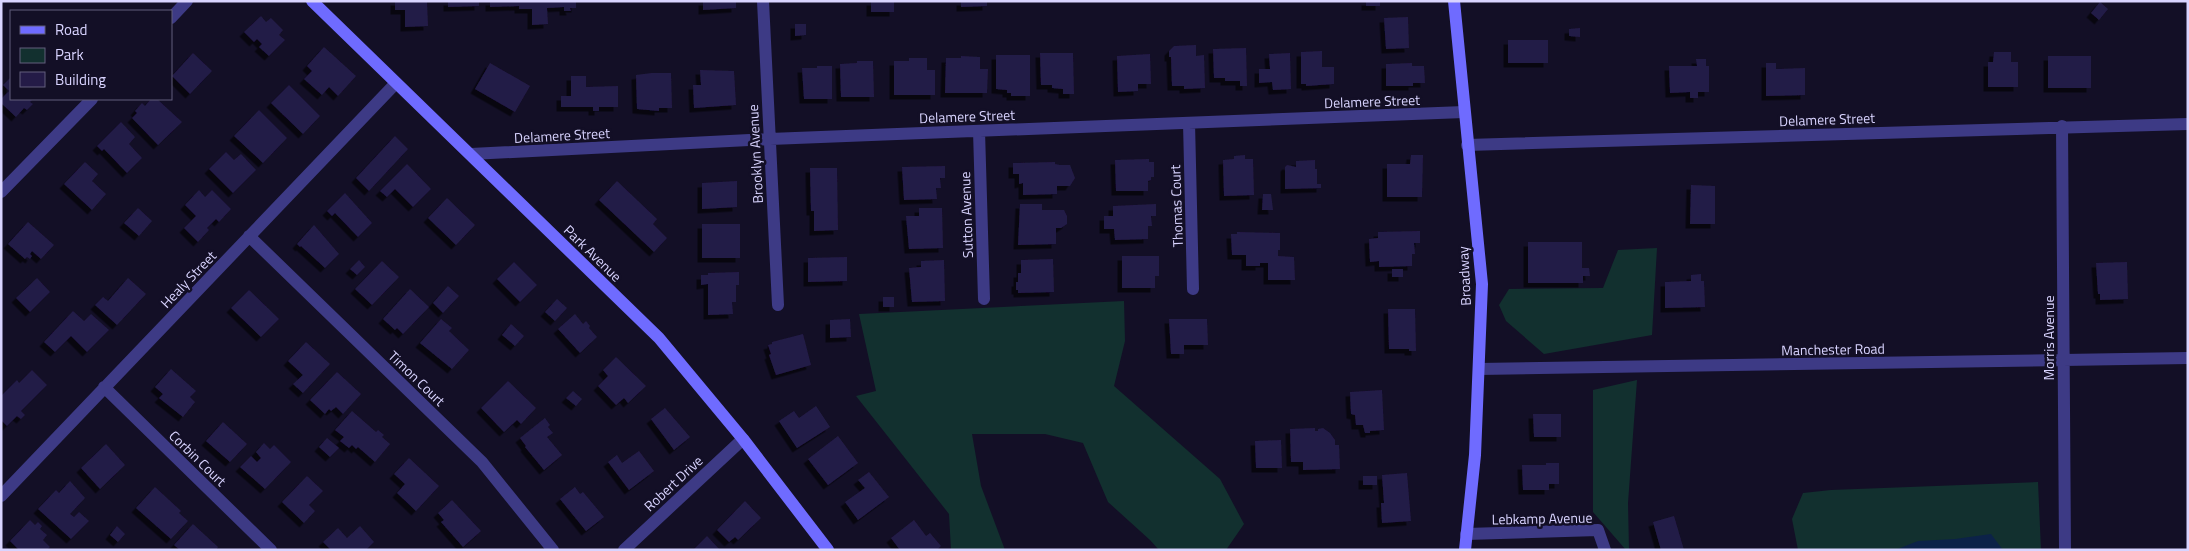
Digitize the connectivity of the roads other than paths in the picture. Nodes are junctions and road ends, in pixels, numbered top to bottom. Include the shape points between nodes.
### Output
1 (187, 1) edge
2 (312, 1) edge
3 (763, 1) edge
4 (1454, 1) edge
5 (172, 17) edge
6 (396, 82) junction
7 (91, 100) edge
8 (1464, 112) junction
9 (1188, 122) junction
10 (2188, 124) edge
11 (2062, 126) junction
12 (979, 131) junction
13 (770, 139) junction
14 (1467, 145) junction
15 (471, 154) junction
16 (1, 192) edge
17 (249, 236) junction
18 (1193, 289) dead end
19 (984, 299) dead end
20 (778, 305) dead end
21 (2188, 358) edge
22 (2063, 361) junction
23 (1479, 369) junction
24 (104, 387) junction
25 (743, 439) junction
26 (1, 496) edge
27 (1466, 534) junction
28 (271, 550) edge
29 (553, 550) edge
30 (624, 550) edge
31 (828, 550) edge
32 (1465, 550) edge
33 (1605, 550) edge
34 (2064, 550) edge

1 - 5 street
2 - 6 main road, Park Avenue
3 - 13 street, Brooklyn Avenue
4 - 8 main road, Broadway
6 - 15 main road, Park Avenue
6 - 17 street, Healy Street
7 - 16 street
8 - 9 street, Delamere Street
8 - 14 main road, Broadway
9 - 12 street, Delamere Street
9 - 18 street, Thomas Court
10 - 11 street, Delamere Street
11 - 14 street, Delamere Street
11 - 22 street, Morris Avenue
12 - 13 street, Delamere Street
12 - 19 street, Sutton Avenue
13 - 15 street, Delamere Street
13 - 20 street, Brooklyn Avenue
14 - 23 main road, Broadway via 1482,284
15 - 25 main road, Park Avenue via 659,338
17 - 24 street, Healy Street
17 - 29 street, Timon Court via 482,462
21 - 22 street, Manchester Road
22 - 23 street, Manchester Road
22 - 34 street, Morris Avenue
23 - 27 main road, Broadway via 1475,455
24 - 26 street, Healy Street
24 - 28 street, Corbin Court
25 - 30 street, Robert Drive
25 - 31 main road, Park Avenue
27 - 32 main road, Broadway
27 - 33 street, Lebkamp Avenue via 1598,530

